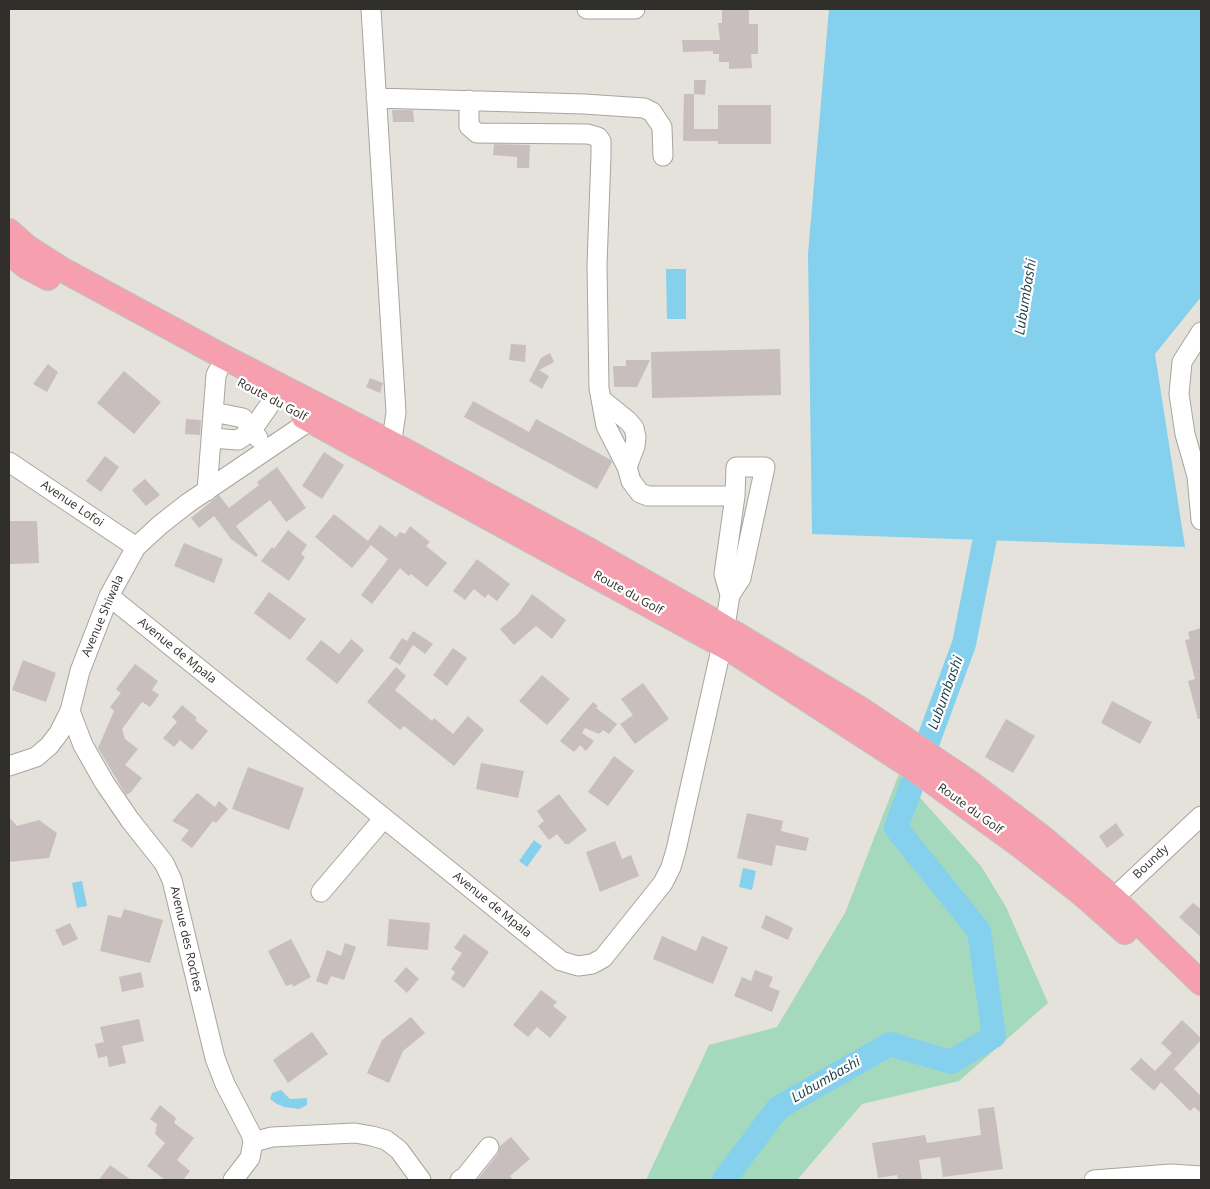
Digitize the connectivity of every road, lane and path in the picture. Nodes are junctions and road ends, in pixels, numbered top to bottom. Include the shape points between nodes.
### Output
1 (371, 9) edge
2 (588, 9) edge
3 (635, 9) edge
4 (376, 98) junction
5 (468, 100) junction
6 (584, 104) junction
7 (584, 134) junction
8 (663, 156) dead end
9 (9, 231) edge
10 (9, 254) edge
11 (1201, 332) edge
12 (218, 370) junction
13 (273, 400) junction
14 (213, 412) junction
15 (312, 412) junction
16 (252, 430) junction
17 (211, 438) junction
18 (385, 450) junction
19 (266, 451) junction
20 (9, 462) edge
21 (207, 490) junction
22 (735, 496) junction
23 (1201, 520) edge
24 (136, 547) junction
25 (730, 595) junction
26 (109, 596) junction
27 (723, 636) junction
28 (70, 711) junction
29 (9, 766) edge
30 (1201, 816) edge
31 (384, 818) junction
32 (322, 892) dead end
33 (1107, 904) junction
34 (1201, 983) edge
35 (1201, 1002) edge
36 (253, 1142) junction
37 (489, 1147) dead end
38 (1201, 1176) edge
39 (233, 1180) edge
40 (421, 1180) edge
41 (460, 1180) edge
42 (1094, 1180) edge

1 - 4 street
2 - 3 street
4 - 5 street
4 - 18 street via 396,412 393,434
5 - 6 street
5 - 7 street via 469,126 477,133
6 - 7 street
6 - 8 street via 629,106 652,112 662,127
7 - 22 street via 598,137 601,141 597,265 599,388 602,400 634,428 635,446 627,467 631,481 640,493 648,496
9 - 15 main road via 27,247 64,270
10 - 12 main road, Route du Golf via 36,272
11 - 23 street via 1182,362 1179,394 1184,434 1196,476
12 - 13 main road, Route du Golf
12 - 14 street
13 - 15 main road, Route du Golf
13 - 16 street
14 - 16 street via 243,418
14 - 17 street
15 - 18 main road, Route du Golf
15 - 19 street, Avenue Shiwala via 302,426
16 - 17 street via 238,440
16 - 19 street
17 - 21 street
18 - 27 main road, Route du Golf
19 - 21 street, Avenue Shiwala
20 - 24 street, Avenue Lofoi
21 - 24 street, Avenue Shiwala
22 - 25 street via 724,574
22 - 25 street via 736,467 765,467 741,578
24 - 26 street, Avenue Shiwala
25 - 27 street, Avenue de Mpala
26 - 28 street, Avenue Shiwala via 80,671
26 - 31 street, Avenue de Mpala
27 - 31 street, Avenue de Mpala via 671,867 663,883 609,951 592,964 578,966 562,961
27 - 33 main road, Route du Golf via 912,755 1015,842
28 - 29 street, Avenue Shiwala via 49,746 36,757
28 - 36 street, Avenue des Roches via 83,745 104,782 164,862 172,880 215,1058
30 - 33 street, Boundy
31 - 32 street
33 - 34 main road
33 - 35 main road, Route du Golf
36 - 39 street via 250,1158
36 - 40 street via 272,1137 355,1133 372,1136 386,1140 399,1150
37 - 41 street
38 - 42 street via 1171,1174

